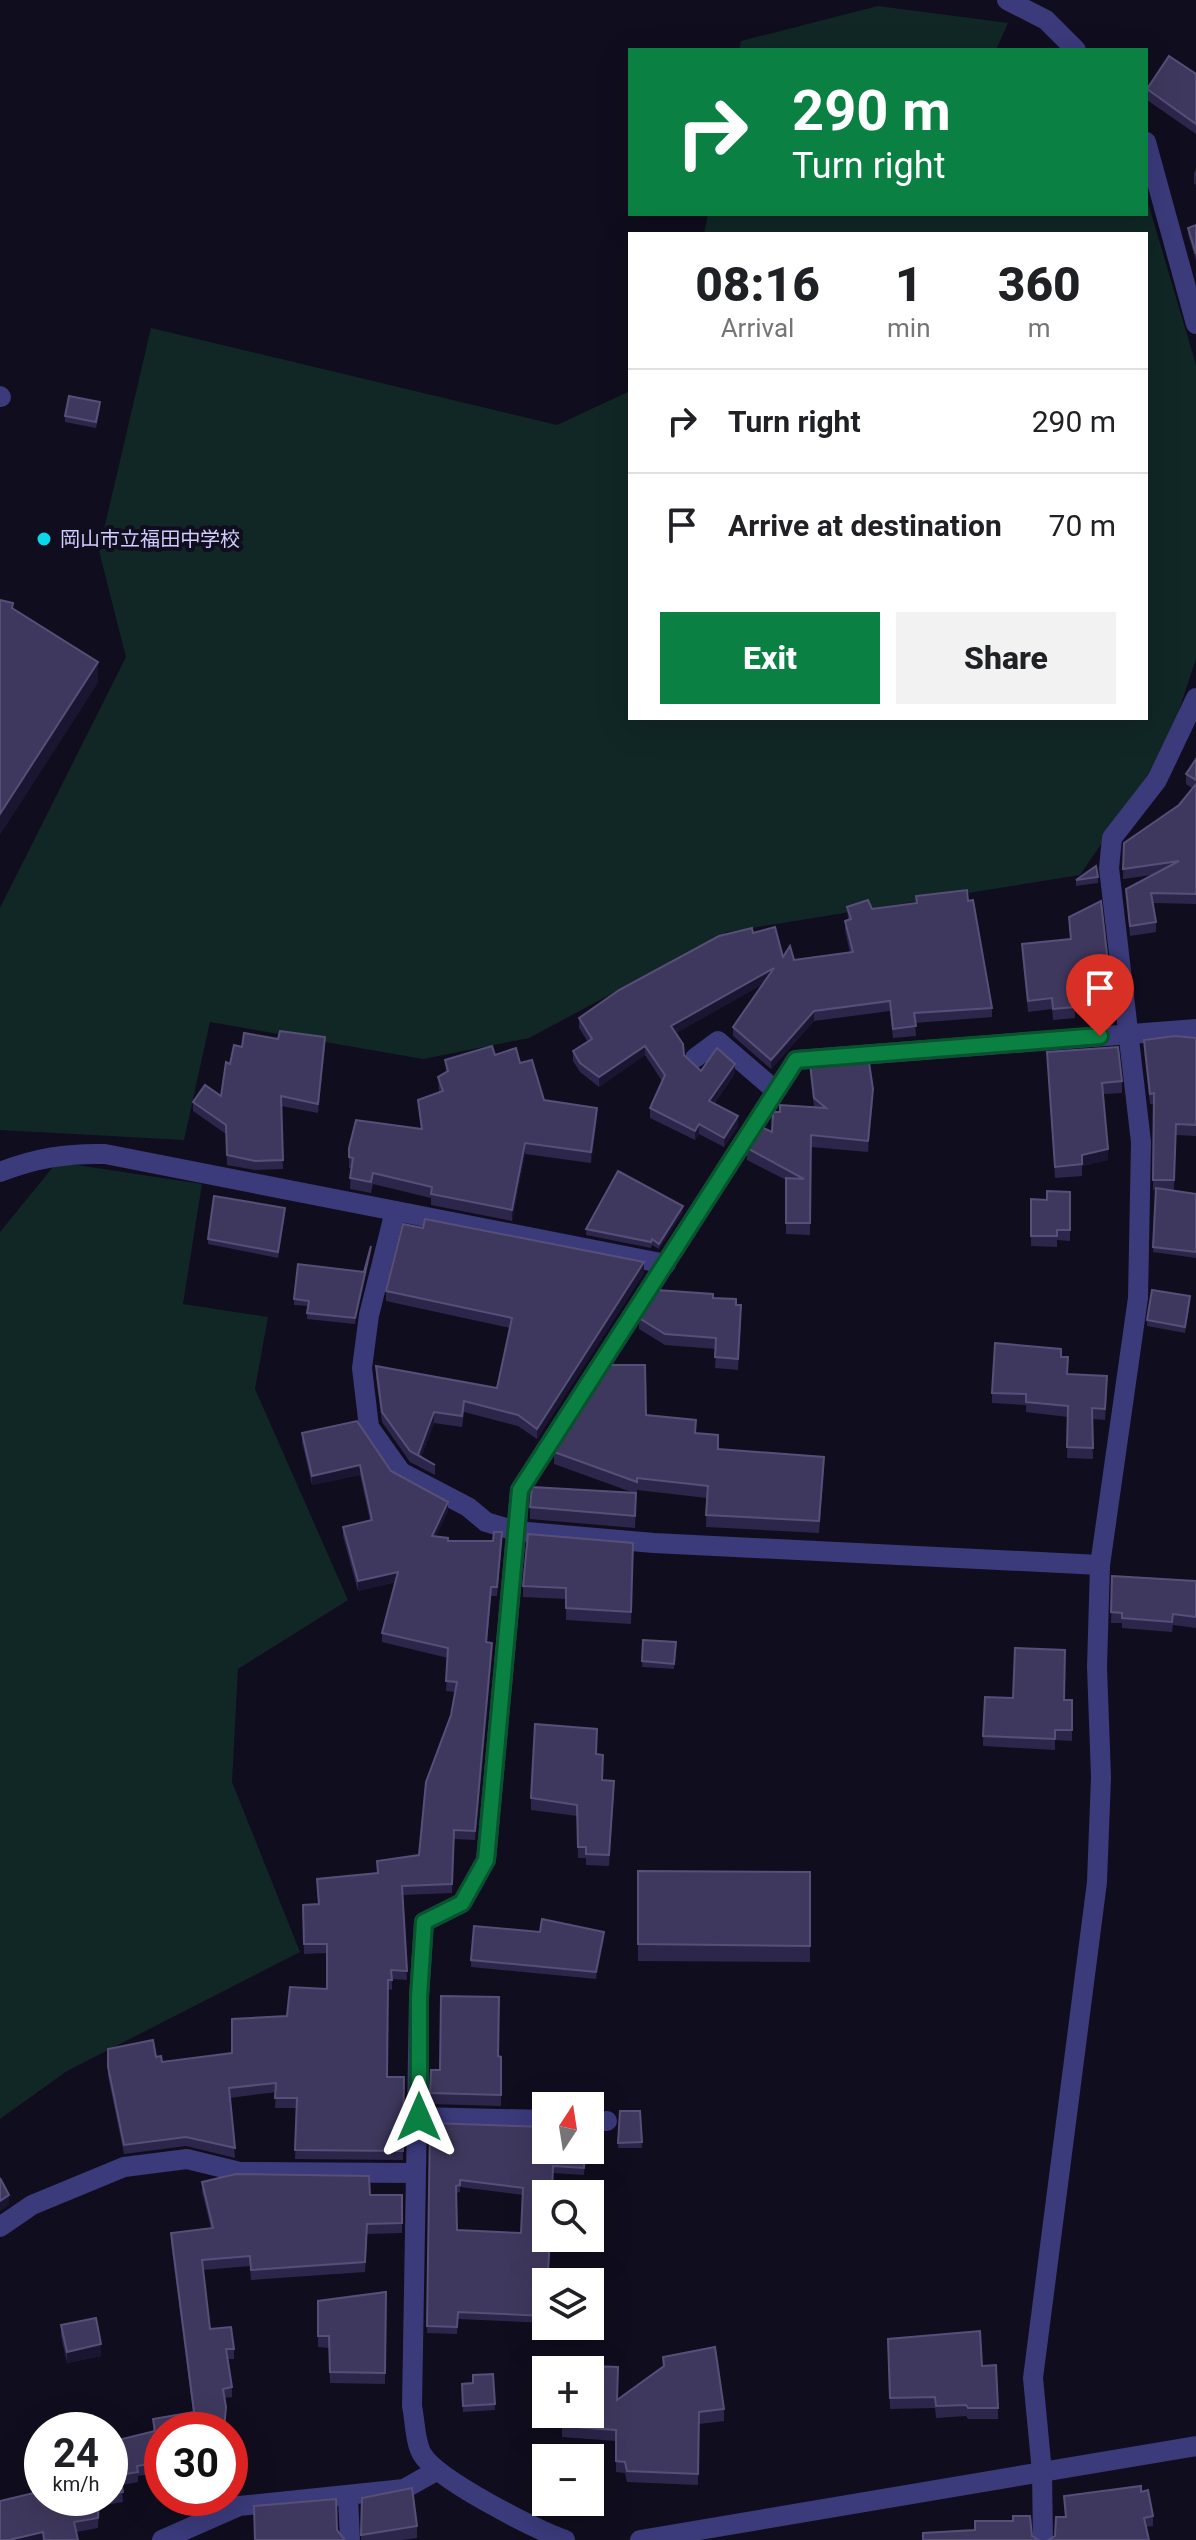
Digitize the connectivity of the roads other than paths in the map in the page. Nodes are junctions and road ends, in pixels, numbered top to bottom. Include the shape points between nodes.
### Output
1 (1007, 0) edge
2 (1074, 48) edge
3 (1148, 149) edge
4 (1196, 324) edge
5 (1196, 698) edge
6 (1196, 1029) edge
7 (1131, 1033) junction
8 (695, 1058) dead end
9 (776, 1091) junction
10 (0, 1172) edge
11 (395, 1211) junction
12 (666, 1264) junction
13 (516, 1531) junction
14 (1100, 1565) junction
15 (419, 2117) junction
16 (532, 2120) edge
17 (415, 2173) junction
18 (0, 2227) edge
19 (1196, 2446) edge
20 (436, 2471) junction
21 (1042, 2472) junction
22 (348, 2497) junction
23 (162, 2540) edge
24 (350, 2540) edge
25 (565, 2540) edge
26 (640, 2540) edge
27 (1043, 2540) edge

1 - 2 street via 1046,20
3 - 4 street
5 - 7 street via 1157,780 1112,838 1109,868
6 - 7 street
7 - 9 street via 796,1060
7 - 14 street via 1141,1142 1138,1298
8 - 9 street via 718,1041
9 - 12 street
10 - 11 street via 66,1153 105,1154
11 - 12 street
11 - 13 street via 369,1315 362,1368 369,1427 401,1472 486,1522
12 - 13 street via 520,1490
13 - 14 street
13 - 15 street via 486,1860 462,1903 424,1922
14 - 21 street via 1097,1882 1037,2331 1033,2378
15 - 16 street
15 - 17 street
17 - 18 street via 240,2172 187,2159 124,2167 32,2205
17 - 20 street via 412,2406 421,2453
19 - 21 street
20 - 22 street via 404,2489
20 - 25 street via 541,2532
21 - 26 street
21 - 27 street
22 - 23 street via 239,2506
22 - 24 street

